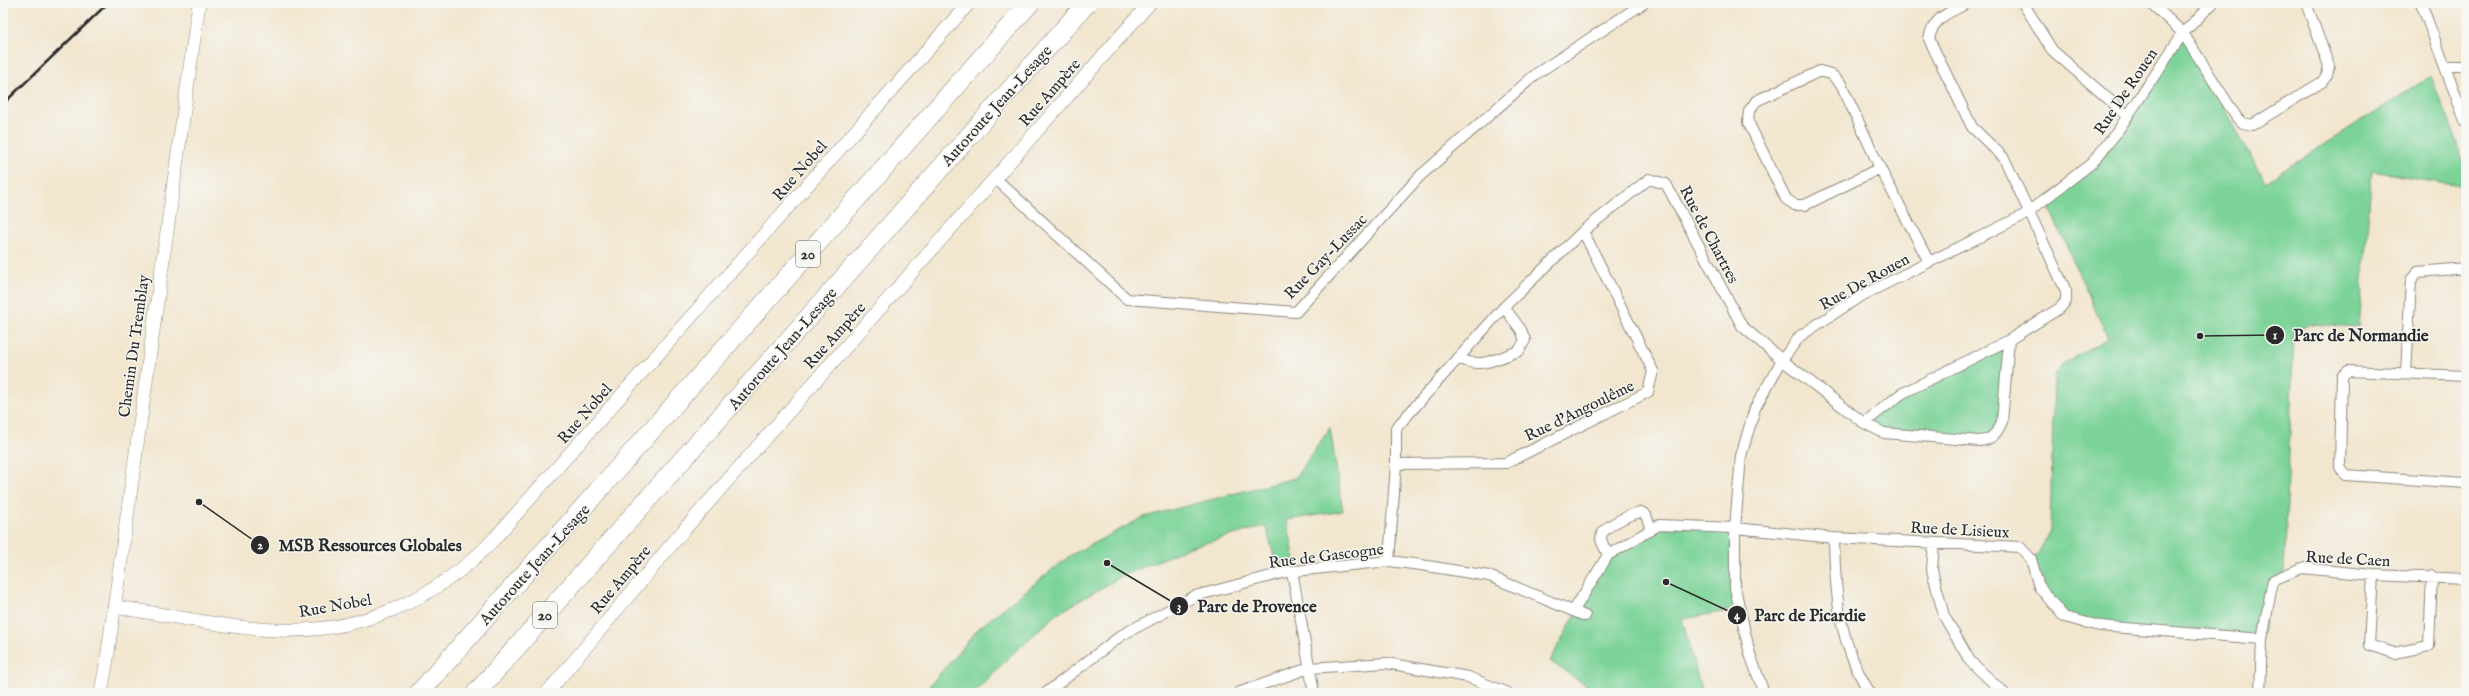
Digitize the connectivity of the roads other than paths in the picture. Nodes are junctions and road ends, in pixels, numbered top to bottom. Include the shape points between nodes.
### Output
1 (199, 3) edge
2 (969, 3) edge
3 (1030, 3) edge
4 (1087, 3) edge
5 (1150, 3) edge
6 (1644, 3) edge
7 (1968, 3) edge
8 (2023, 3) edge
9 (2151, 3) edge
10 (2213, 3) edge
11 (2306, 3) edge
12 (2421, 3) edge
13 (2183, 33) junction
14 (2445, 66) junction
15 (2466, 66) edge
16 (2128, 116) junction
17 (2466, 123) edge
18 (1880, 168) junction
19 (995, 178) junction
20 (2028, 212) junction
21 (1584, 231) junction
22 (1929, 262) junction
23 (2466, 268) edge
24 (1504, 307) junction
25 (2009, 340) junction
26 (1458, 358) junction
27 (1782, 360) junction
28 (2406, 373) junction
29 (2466, 376) edge
30 (1864, 423) junction
31 (1396, 464) junction
32 (2466, 482) edge
33 (1735, 528) junction
34 (1651, 530) junction
35 (1834, 538) junction
36 (1934, 543) junction
37 (1608, 555) junction
38 (1389, 561) junction
39 (1292, 571) junction
40 (2373, 575) junction
41 (2432, 576) junction
42 (2466, 579) edge
43 (114, 607) junction
44 (1574, 610) junction
45 (1585, 616) dead end
46 (2262, 638) junction
47 (446, 662) junction
48 (1309, 668) junction
49 (101, 693) edge
50 (413, 693) edge
51 (420, 693) edge
52 (476, 693) edge
53 (547, 693) edge
54 (1046, 693) edge
55 (1238, 693) edge
56 (1314, 693) edge
57 (1508, 693) edge
58 (1764, 693) edge
59 (1870, 693) edge
60 (2004, 693) edge
61 (2260, 693) edge

1 - 43 street, Chemin Du Tremblay
2 - 43 street, Rue Nobel via 495,538 466,567 446,582 420,598 380,615 343,625 303,630 258,629
3 - 47 highway, Autoroute Jean-Lesage / 20
4 - 52 highway, Autoroute Jean-Lesage / 20
5 - 19 street, Rue Ampère
6 - 19 street, Rue Gay-Lussac via 1536,74 1420,176 1296,312 1127,299
7 - 20 street via 1938,18 1931,28 1929,39 1972,127 2004,158
8 - 16 street via 2052,50
9 - 13 street
10 - 13 street, Rue De Rouen
11 - 13 street via 2328,66 2327,75 2322,82 2252,125 2237,118
12 - 14 street
13 - 16 street, Rue De Rouen
14 - 15 street
14 - 17 street
16 - 20 street, Rue De Rouen via 2092,163
18 - 18 street via 1805,205 1795,205 1786,199 1748,122 1749,111 1756,101 1820,71 1831,74 1841,84
18 - 22 street
19 - 53 street, Rue Ampère via 683,531
20 - 22 street, Rue De Rouen
20 - 25 street via 2066,291 2066,301 2060,308
21 - 24 street, Rue de Chartres
21 - 27 street, Rue de Chartres via 1648,179 1666,184 1742,326
21 - 31 street, Rue d'Angoulême via 1653,371 1648,392 1506,463
22 - 27 street, Rue De Rouen via 1859,297 1800,336
23 - 28 street via 2418,272 2411,280
24 - 26 street, Rue de Chartres
24 - 26 street via 1525,340 1519,351 1484,364 1470,364
25 - 30 street via 1902,394
25 - 30 street, Rue de Chartres via 2002,422 1998,433 1987,440 1884,433
26 - 31 street, Rue de Chartres via 1396,428
27 - 30 street, Rue de Chartres
27 - 33 street, Rue De Rouen via 1755,408 1743,449
28 - 29 street
28 - 32 street via 2348,371 2342,376 2340,467 2345,475
31 - 38 street, Rue de Chartres
33 - 34 street, Rue de Lisieux via 1659,525
33 - 35 street, Rue de Lisieux
33 - 58 street, Rue De Rouen via 1735,588 1750,654
34 - 37 street, Rue de Lisieux
34 - 37 street via 1646,515 1641,512 1631,514 1606,528 1601,539
35 - 36 street, Rue de Lisieux
35 - 59 street via 1835,579 1843,635 1862,681
36 - 46 street, Rue de Lisieux via 2020,548 2031,559 2039,587 2064,617 2100,626
36 - 60 street via 1932,570 1944,616 1970,660
37 - 44 street
38 - 39 street, Rue de Gascogne
38 - 44 street, Rue de Gascogne via 1489,576
39 - 48 street
39 - 54 street, Rue de Gascogne via 1195,596 1122,635
40 - 41 street, Rue de Caen
40 - 41 street via 2369,645 2394,653 2429,646
40 - 46 street, Rue de Caen via 2302,568 2273,580
41 - 42 street, Rue de Caen
43 - 49 street, Chemin Du Tremblay
44 - 45 street, Rue de Gascogne
46 - 61 street, Rue de Caen
47 - 50 highway
47 - 51 highway, Autoroute Jean-Lesage / 20
48 - 55 street
48 - 56 street
48 - 57 street via 1386,663 1468,677

